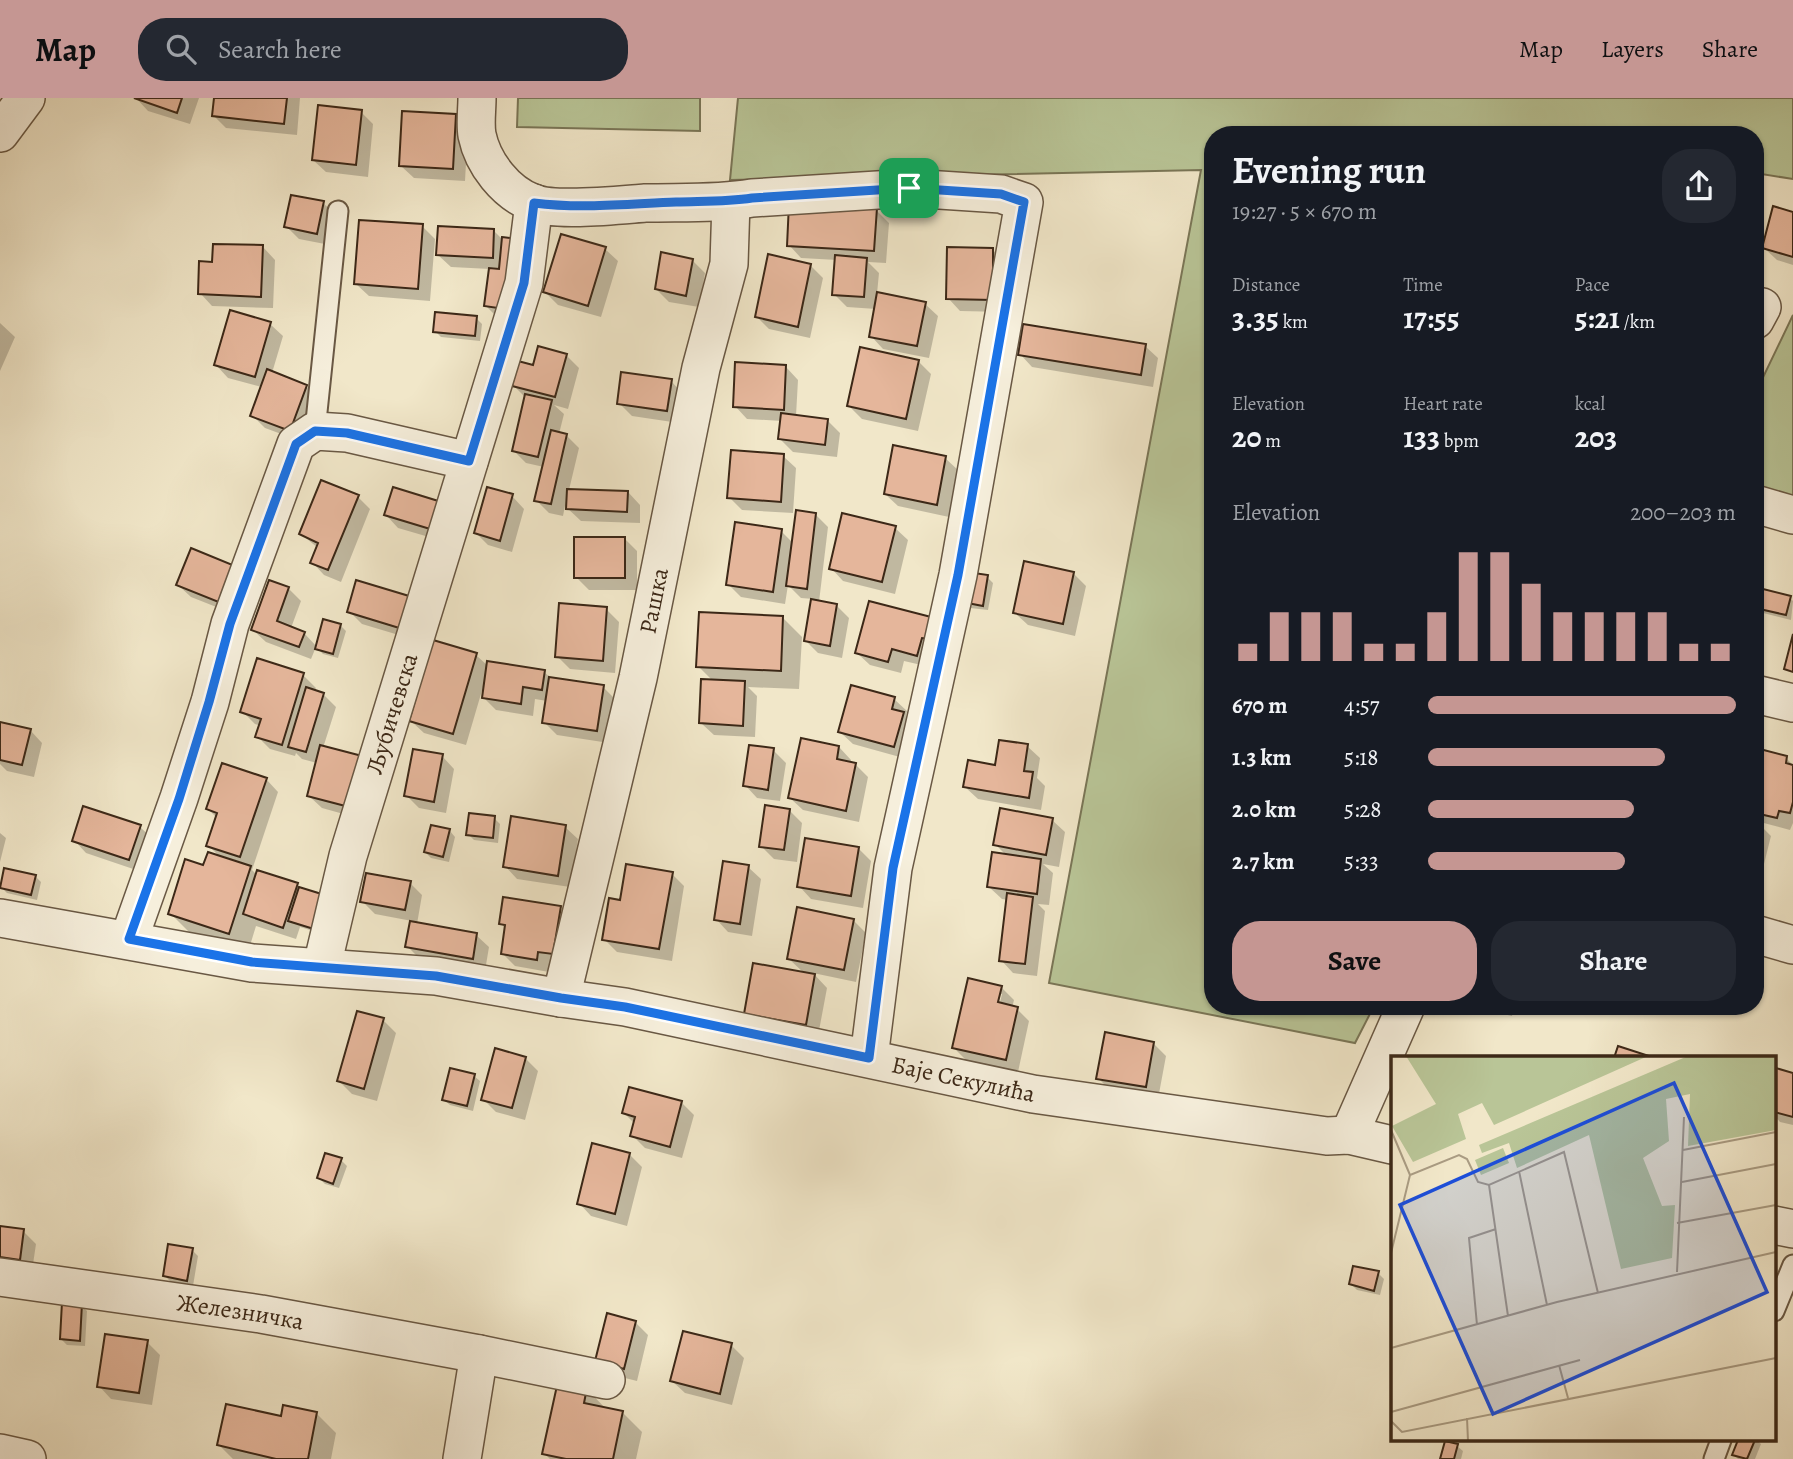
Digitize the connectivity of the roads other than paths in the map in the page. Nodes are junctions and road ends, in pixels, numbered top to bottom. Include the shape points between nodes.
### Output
1 (26, 98) edge
2 (477, 98) edge
3 (0, 132) edge
4 (731, 202) junction
5 (534, 203) junction
6 (338, 211) dead end
7 (315, 431) junction
8 (469, 461) junction
9 (1764, 507) edge
10 (1793, 515) edge
11 (1764, 696) edge
12 (1793, 703) edge
13 (0, 918) edge
14 (1764, 937) edge
15 (129, 939) junction
16 (1793, 945) edge
17 (322, 966) junction
18 (561, 998) junction
19 (1402, 1015) edge
20 (869, 1058) junction
21 (1349, 1135) junction
22 (1391, 1145) edge
23 (1793, 1265) edge
24 (0, 1277) edge
25 (1776, 1306) edge
26 (479, 1354) junction
27 (606, 1380) dead end
28 (1720, 1442) edge
29 (0, 1453) edge
30 (27, 1459) edge
31 (462, 1459) edge
32 (1714, 1459) edge

1 - 3 street
2 - 5 street via 477,135 485,158 507,186
4 - 5 street
4 - 18 street, Рашка via 729,264 701,368 638,678
4 - 20 street via 909,188 1001,194 1024,202 958,575 893,868
5 - 8 street, Љубичевска via 524,283
6 - 7 lane
7 - 8 street via 347,433
7 - 15 street via 296,444 230,624 179,799
8 - 17 street, Љубичевска via 348,856
9 - 10 street
11 - 12 street
13 - 15 street, Баје Секулића
14 - 16 street
15 - 17 street, Баје Секулића via 252,962
17 - 18 street, Баје Секулића via 436,976
18 - 20 street, Баје Секулића
19 - 21 street
20 - 21 street, Баје Секулића via 1033,1094 1314,1134
21 - 22 street, Баје Секулића
23 - 25 lane
24 - 26 street, Железничка via 261,1314
26 - 27 street, Железничка
26 - 31 street
28 - 32 lane
29 - 30 street

